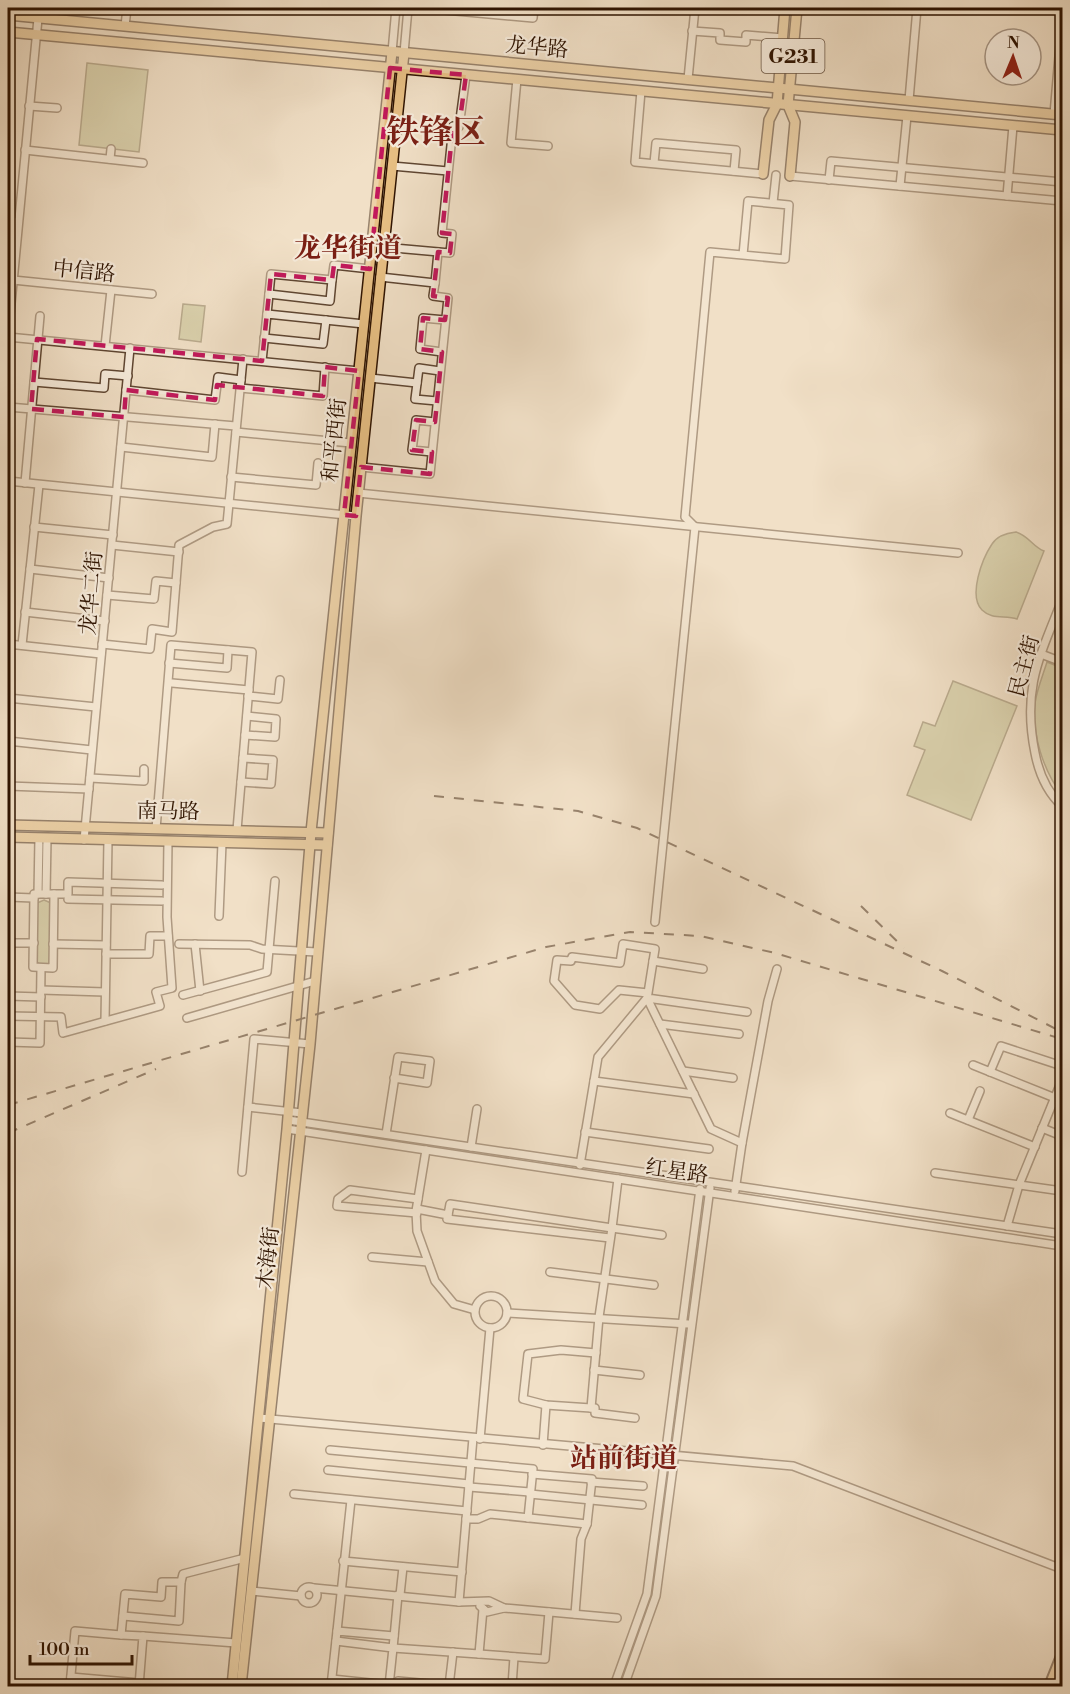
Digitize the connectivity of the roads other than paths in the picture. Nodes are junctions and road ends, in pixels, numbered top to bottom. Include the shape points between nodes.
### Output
1 (39, 8) edge
2 (127, 8) edge
3 (396, 8) edge
4 (408, 8) edge
5 (534, 8) edge
6 (695, 8) edge
7 (785, 8) edge
8 (797, 8) edge
9 (917, 8) edge
10 (445, 10) dead end
11 (500, 11) edge
12 (8, 15) edge
13 (38, 18) junction
14 (1062, 22) edge
15 (125, 26) junction
16 (692, 31) junction
17 (8, 32) edge
18 (36, 35) junction
19 (783, 38) junction
20 (392, 52) junction
21 (404, 52) junction
22 (390, 68) junction
23 (403, 69) junction
24 (466, 75) junction
25 (688, 79) junction
26 (517, 80) junction
27 (778, 88) junction
28 (790, 89) junction
29 (641, 91) junction
30 (909, 100) junction
31 (777, 104) junction
32 (788, 105) junction
33 (29, 106) junction
34 (57, 108) dead end
35 (1058, 114) edge
36 (907, 116) junction
37 (1013, 126) junction
38 (1062, 130) edge
39 (548, 146) dead end
40 (111, 149) dead end
41 (25, 150) junction
42 (110, 159) junction
43 (143, 163) dead end
44 (654, 163) junction
45 (392, 166) junction
46 (902, 167) junction
47 (448, 171) junction
48 (734, 171) junction
49 (763, 174) joint
50 (776, 175) dead end
51 (790, 176) joint
52 (1009, 177) junction
53 (829, 180) junction
54 (1062, 182) edge
55 (900, 186) junction
56 (1007, 196) junction
57 (1062, 201) edge
58 (773, 203) junction
59 (8, 221) edge
60 (18, 222) junction
61 (383, 247) junction
62 (438, 252) junction
63 (743, 255) junction
64 (369, 268) junction
65 (380, 277) junction
66 (13, 280) junction
67 (332, 280) junction
68 (435, 283) junction
69 (111, 290) junction
70 (152, 294) dead end
71 (269, 294) junction
72 (267, 314) junction
73 (40, 316) dead end
74 (326, 320) junction
75 (445, 320) junction
76 (364, 324) junction
77 (8, 336) edge
78 (264, 338) junction
79 (38, 339) junction
80 (105, 346) junction
81 (130, 348) junction
82 (442, 352) junction
83 (243, 359) junction
84 (262, 361) junction
85 (325, 368) junction
86 (359, 371) junction
87 (440, 371) junction
88 (128, 376) junction
89 (370, 378) junction
90 (34, 382) junction
91 (417, 383) junction
92 (241, 384) junction
93 (126, 390) junction
94 (437, 402) junction
95 (8, 407) edge
96 (31, 409) junction
97 (124, 417) junction
98 (435, 422) junction
99 (215, 424) junction
100 (236, 429) junction
101 (351, 443) junction
102 (121, 447) junction
103 (432, 452) junction
104 (318, 463) dead end
105 (361, 467) junction
106 (231, 477) junction
107 (8, 482) edge
108 (25, 483) junction
109 (39, 484) junction
110 (117, 492) junction
111 (358, 493) junction
112 (229, 503) junction
113 (344, 515) junction
114 (356, 516) junction
115 (34, 526) junction
116 (695, 527) junction
117 (113, 535) junction
118 (112, 545) junction
119 (179, 552) junction
120 (958, 553) dead end
121 (30, 569) junction
122 (109, 578) junction
123 (176, 583) junction
124 (107, 595) junction
125 (1062, 600) edge
126 (25, 612) junction
127 (105, 621) junction
128 (8, 644) edge
129 (102, 644) junction
130 (22, 645) junction
131 (228, 650) junction
132 (101, 654) junction
133 (1041, 654) junction
134 (1062, 662) edge
135 (169, 663) junction
136 (280, 680) dead end
137 (172, 683) dead end
138 (248, 693) junction
139 (8, 698) edge
140 (96, 707) junction
141 (247, 716) junction
142 (245, 735) junction
143 (8, 741) edge
144 (92, 750) junction
145 (243, 758) junction
146 (144, 769) dead end
147 (90, 778) junction
148 (241, 782) junction
149 (8, 786) edge
150 (89, 789) junction
151 (1062, 806) edge
152 (8, 825) edge
153 (85, 827) junction
154 (156, 829) junction
155 (237, 831) junction
156 (311, 832) junction
157 (328, 833) junction
158 (8, 837) edge
159 (43, 838) junction
160 (84, 840) junction
161 (108, 840) junction
162 (168, 842) junction
163 (222, 843) junction
164 (310, 845) junction
165 (327, 845) junction
166 (274, 881) dead end
167 (108, 883) junction
168 (162, 885) dead end
169 (40, 895) junction
170 (54, 896) junction
171 (8, 897) edge
172 (68, 897) junction
173 (107, 900) junction
174 (162, 901) dead end
175 (219, 916) dead end
176 (655, 922) dead end
177 (168, 936) junction
178 (8, 943) edge
179 (34, 943) junction
180 (53, 944) junction
181 (179, 944) dead end
182 (195, 944) junction
183 (106, 945) junction
184 (269, 949) junction
185 (302, 951) junction
186 (316, 952) junction
187 (106, 954) junction
188 (653, 961) junction
189 (41, 968) junction
190 (703, 969) dead end
191 (777, 969) dead end
192 (315, 981) junction
193 (299, 987) junction
194 (200, 991) junction
195 (105, 992) junction
196 (41, 994) junction
197 (183, 995) dead end
198 (8, 996) edge
199 (647, 996) junction
200 (747, 1012) dead end
201 (8, 1016) edge
202 (40, 1017) junction
203 (187, 1018) dead end
204 (105, 1021) junction
205 (660, 1024) junction
206 (739, 1034) dead end
207 (8, 1042) edge
208 (294, 1043) junction
209 (310, 1044) junction
210 (973, 1065) dead end
211 (1062, 1066) edge
212 (683, 1071) junction
213 (990, 1072) junction
214 (394, 1078) junction
215 (733, 1078) dead end
216 (1062, 1080) edge
217 (594, 1081) junction
218 (980, 1091) dead end
219 (694, 1094) junction
220 (1058, 1096) edge
221 (248, 1107) junction
222 (477, 1109) dead end
223 (950, 1113) dead end
224 (288, 1120) junction
225 (968, 1120) junction
226 (301, 1122) junction
227 (1042, 1128) junction
228 (585, 1132) junction
229 (386, 1134) junction
230 (1062, 1136) edge
231 (742, 1143) junction
232 (471, 1147) junction
233 (1035, 1147) junction
234 (709, 1149) dead end
235 (426, 1150) junction
236 (580, 1163) junction
237 (242, 1172) dead end
238 (579, 1173) junction
239 (935, 1173) dead end
240 (618, 1179) junction
241 (701, 1181) junction
242 (711, 1182) junction
243 (1019, 1185) junction
244 (736, 1186) junction
245 (700, 1191) junction
246 (1062, 1191) edge
247 (710, 1193) junction
248 (735, 1196) junction
249 (418, 1199) junction
250 (486, 1210) junction
251 (417, 1211) junction
252 (448, 1215) junction
253 (561, 1221) junction
254 (484, 1225) junction
255 (1006, 1226) junction
256 (612, 1228) junction
257 (555, 1232) junction
258 (1062, 1234) edge
259 (662, 1235) dead end
260 (610, 1238) junction
261 (1062, 1246) edge
262 (372, 1257) dead end
263 (428, 1262) junction
264 (550, 1272) dead end
265 (604, 1279) junction
266 (654, 1285) dead end
267 (475, 1310) junction
268 (507, 1312) junction
269 (599, 1317) junction
270 (684, 1324) junction
271 (693, 1324) junction
272 (490, 1328) junction
273 (596, 1353) junction
274 (594, 1370) junction
275 (640, 1375) dead end
276 (546, 1405) junction
277 (591, 1408) junction
278 (258, 1418) junction
279 (635, 1418) dead end
280 (269, 1419) junction
281 (477, 1439) junction
282 (543, 1445) junction
283 (330, 1450) dead end
284 (671, 1457) junction
285 (471, 1464) junction
286 (328, 1470) dead end
287 (532, 1474) junction
288 (591, 1482) junction
289 (469, 1486) junction
290 (644, 1486) dead end
291 (530, 1493) junction
292 (294, 1494) dead end
293 (351, 1500) junction
294 (590, 1500) junction
295 (642, 1505) dead end
296 (467, 1515) junction
297 (528, 1518) junction
298 (587, 1524) junction
299 (245, 1558) junction
300 (343, 1561) junction
301 (403, 1567) junction
302 (1062, 1569) edge
303 (462, 1572) junction
304 (181, 1582) junction
305 (314, 1588) junction
306 (340, 1590) junction
307 (251, 1591) junction
308 (399, 1595) junction
309 (301, 1596) junction
310 (459, 1602) junction
311 (480, 1606) junction
312 (549, 1612) junction
313 (575, 1614) junction
314 (123, 1616) junction
315 (617, 1618) dead end
316 (337, 1631) junction
317 (121, 1635) junction
318 (143, 1636) junction
319 (394, 1636) junction
320 (336, 1641) junction
321 (236, 1642) junction
322 (393, 1648) junction
323 (453, 1652) junction
324 (479, 1654) junction
325 (1062, 1656) edge
326 (514, 1657) junction
327 (71, 1677) junction
328 (332, 1683) edge
329 (139, 1685) edge
330 (389, 1685) edge
331 (70, 1686) edge
332 (232, 1686) edge
333 (241, 1686) edge
334 (451, 1686) edge
335 (512, 1686) edge
336 (614, 1686) edge
337 (624, 1686) edge
338 (1050, 1686) edge

1 - 13 street
2 - 15 street
3 - 20 street
4 - 21 street
5 - 11 street via 533,18
6 - 16 street
7 - 19 main road, G231
8 - 28 main road, G231
9 - 30 street
10 - 11 street
12 - 13 main road, 龙华路
13 - 15 main road, 龙华路
13 - 18 street
14 - 35 street
15 - 20 main road, 龙华路
16 - 19 street via 720,33 720,40 746,42 746,35
16 - 25 street
17 - 18 main road, 龙华路
18 - 22 main road, 龙华路
18 - 33 street
19 - 27 main road, G231
20 - 21 main road, 龙华路
20 - 22 main road, 和平西街
21 - 23 main road, 和平西街
21 - 25 main road, 龙华路
22 - 23 main road, 龙华路
22 - 64 main road, 和平西街
23 - 24 main road, 龙华路
23 - 45 main road, 和平西街
24 - 26 main road, 龙华路
24 - 47 street via 459,127 453,126
25 - 27 main road, 龙华路
26 - 29 main road, 龙华路
26 - 39 street via 511,143
27 - 28 main road, 龙华路
27 - 31 main road
28 - 30 main road, 龙华路
28 - 32 main road, G231
29 - 31 main road, 龙华路
29 - 44 street via 635,162
30 - 35 main road, 龙华路
31 - 32 main road, 龙华路
31 - 49 main road via 769,120
32 - 36 main road, 龙华路
32 - 51 main road via 795,122
33 - 34 street
33 - 41 street
36 - 37 main road, 龙华路
36 - 46 street
37 - 38 main road, 龙华路
37 - 52 street
40 - 42 street
41 - 42 street
41 - 60 street
42 - 43 street
44 - 48 street
44 - 48 street via 656,143 736,150
45 - 47 street
45 - 61 main road, 和平西街
46 - 52 street
46 - 53 street via 831,161
46 - 55 street
47 - 62 street via 442,233 452,234 450,253
48 - 49 street
50 - 58 street
51 - 53 street
52 - 54 street
52 - 56 street
53 - 55 street
55 - 56 street
56 - 57 street
58 - 63 street via 748,201
58 - 63 street via 789,205 785,259
59 - 60 street
60 - 66 street
61 - 62 street
61 - 65 main road, 和平西街
62 - 68 street
63 - 116 street via 710,252 685,517
64 - 67 street via 334,265
64 - 76 main road, 和平西街
65 - 68 street
65 - 89 main road, 和平西街
66 - 69 street, 中信路
66 - 77 street
67 - 71 street via 271,274
67 - 71 street via 330,301
68 - 75 street via 433,296 448,298
69 - 70 street, 中信路
69 - 80 street
71 - 72 street
72 - 74 street
72 - 78 street
73 - 79 street
74 - 76 street
74 - 78 street via 323,344
75 - 82 street
75 - 82 street via 423,318 420,350
76 - 86 main road, 和平西街
77 - 79 street
78 - 84 street
79 - 80 street
79 - 90 street
80 - 81 street
81 - 83 street
81 - 88 street, 龙华二街
82 - 87 street
83 - 84 street
83 - 92 street
84 - 85 street
85 - 86 street
85 - 92 street via 322,396
86 - 101 main road, 和平西街
87 - 91 street via 418,368
87 - 94 street
88 - 90 street via 105,374 104,388
88 - 93 street, 龙华二街
89 - 91 street
89 - 105 main road, 和平西街
90 - 96 street
91 - 94 street via 415,399
92 - 93 street via 218,377 215,400
92 - 100 street
93 - 97 street, 龙华二街
94 - 98 street
95 - 96 street
96 - 97 street
96 - 108 street
97 - 99 street
97 - 102 street, 龙华二街
98 - 103 street
98 - 103 street via 416,420 412,450
99 - 100 street
99 - 102 street via 212,457
100 - 101 street
100 - 106 street
101 - 113 main road, 和平西街
102 - 110 street, 龙华二街
103 - 105 street via 430,474
104 - 106 street via 316,485
105 - 111 main road, 和平西街
106 - 112 street
107 - 108 street
108 - 109 street
109 - 110 street
109 - 115 street
110 - 112 street
110 - 117 street, 龙华二街
111 - 114 main road, 和平西街
111 - 116 street
112 - 113 street
112 - 119 street via 227,524 213,526 179,545
113 - 114 street
113 - 156 main road, 和平西街
114 - 157 main road, 和平西街
115 - 117 street
115 - 121 street
116 - 120 street
116 - 176 street
117 - 118 street, 龙华二街
118 - 119 street
118 - 122 street, 龙华二街
119 - 123 street
121 - 122 street
121 - 126 street
122 - 124 street, 龙华二街
123 - 124 street via 156,581 154,599
123 - 129 street via 172,632 152,629 150,649
124 - 127 street, 龙华二街
125 - 133 street, 民主街
126 - 127 street
126 - 130 street
127 - 129 street, 龙华二街
128 - 130 street
129 - 132 street, 龙华二街
130 - 132 street
131 - 135 street via 171,645
131 - 135 street via 227,668
131 - 138 street via 252,652
132 - 140 street, 龙华二街
133 - 134 street
133 - 151 street, 民主街 via 1031,693 1030,732 1047,788
135 - 154 street
136 - 138 street via 278,699
137 - 138 street
138 - 141 street
139 - 140 street
140 - 144 street, 龙华二街
141 - 142 street
141 - 142 street via 276,719 275,737
142 - 145 street
143 - 144 street
144 - 147 street, 龙华二街
145 - 148 street
145 - 148 street via 273,760 273,768 271,784
146 - 147 street via 144,781
147 - 150 street, 龙华二街
148 - 155 street
149 - 150 street
150 - 153 street, 龙华二街
152 - 153 main road, 南马路
153 - 154 main road, 南马路
153 - 160 street, 龙华二街
154 - 155 main road, 南马路
155 - 156 main road, 南马路
156 - 157 main road, 南马路
156 - 164 main road, 木海街
157 - 165 main road, 木海街
158 - 159 main road, 南马路
159 - 160 main road, 南马路
159 - 169 street
160 - 161 main road, 南马路
161 - 162 main road, 南马路
161 - 167 street
162 - 163 main road, 南马路
162 - 177 street
163 - 164 main road, 南马路
163 - 175 street
164 - 165 main road, 南马路
164 - 185 main road, 木海街
165 - 186 main road, 木海街
166 - 184 street
167 - 168 street
167 - 172 street via 68,882
167 - 173 street
169 - 170 street
169 - 171 street
169 - 179 street
170 - 172 street
170 - 180 street
172 - 173 street
173 - 174 street
173 - 183 street
177 - 187 street via 150,936 149,954
177 - 204 street via 172,988 156,992 160,1006
178 - 179 street
179 - 189 street via 33,967
180 - 183 street
180 - 189 street via 53,968
181 - 182 street
182 - 184 street
182 - 194 street
183 - 187 street
184 - 185 street
184 - 194 street via 267,972
185 - 186 street
185 - 193 main road, 木海街
186 - 192 main road, 木海街
187 - 195 street
188 - 190 street
188 - 199 street
188 - 199 street via 655,949 623,944 620,963 572,957 571,961 557,960 554,981 575,1005 600,1009 619,990
189 - 196 street
191 - 231 street
192 - 193 street
192 - 209 main road, 木海街
193 - 203 street
193 - 208 main road, 木海街
194 - 197 street
195 - 196 street
195 - 204 street
196 - 198 street
196 - 202 street
199 - 200 street
199 - 205 street
199 - 217 street via 598,1056
201 - 202 street
202 - 204 street via 61,1017 63,1033
202 - 207 street via 40,1043
205 - 206 street
205 - 212 street
208 - 209 street
208 - 221 street via 254,1039
208 - 224 main road, 木海街
209 - 226 main road, 木海街
210 - 213 street
211 - 213 street via 1001,1046
212 - 215 street
212 - 219 street
213 - 220 street
214 - 214 street via 398,1057 430,1061 427,1083
214 - 229 street
216 - 220 street
217 - 219 street
217 - 228 street
218 - 225 street
219 - 231 street via 711,1129
220 - 227 street
221 - 224 street
221 - 237 street
222 - 232 street
223 - 225 street
224 - 226 street, 红星路
224 - 226 street
224 - 278 main road, 木海街
225 - 233 street
226 - 229 street, 红星路
226 - 235 street, 红星路
226 - 280 main road, 木海街
227 - 230 street
227 - 233 street
228 - 234 street
228 - 236 street
229 - 232 street, 红星路
231 - 244 street
232 - 236 street, 红星路
233 - 243 street
235 - 238 street, 红星路
235 - 249 street
236 - 238 street
236 - 241 street, 红星路
238 - 240 street, 红星路
239 - 243 street
240 - 245 street, 红星路
240 - 256 street
241 - 242 street, 红星路
241 - 245 street
242 - 244 street, 红星路
242 - 247 street
243 - 246 street
243 - 255 street
244 - 248 street
244 - 255 street, 红星路
245 - 247 street, 红星路
245 - 270 street
247 - 248 street, 红星路
247 - 271 street
248 - 261 street, 红星路
249 - 251 street
249 - 251 street via 350,1190 338,1199 337,1206
250 - 252 street via 450,1204
250 - 253 street
250 - 254 street
251 - 252 street
251 - 263 street via 417,1231
252 - 254 street via 447,1219
253 - 256 street
253 - 257 street
254 - 257 street
255 - 258 street, 红星路
256 - 259 street
256 - 260 street
257 - 260 street
260 - 265 street
262 - 263 street
263 - 267 street via 435,1281 454,1304
264 - 265 street
265 - 266 street
265 - 269 street
267 - 268 street via 483,1297 494,1296 503,1300
267 - 272 street via 478,1322
268 - 269 street
268 - 272 street via 502,1324
269 - 270 street
269 - 273 street
270 - 271 street
270 - 284 street
271 - 284 street
272 - 281 street
273 - 274 street
273 - 276 street via 561,1350 528,1354 524,1399
274 - 275 street
274 - 277 street
276 - 277 street
276 - 282 street
277 - 279 street via 595,1408 595,1413
278 - 280 street
278 - 299 main road, 木海街
280 - 281 street
280 - 307 main road, 木海街
281 - 282 street
281 - 285 street
282 - 284 street
283 - 285 street
284 - 302 street via 793,1466
284 - 336 street via 647,1594
284 - 337 street via 656,1596
285 - 287 street via 532,1470
285 - 289 street
286 - 289 street
287 - 288 street via 592,1479
287 - 291 street
288 - 290 street
288 - 294 street
289 - 291 street
289 - 296 street
291 - 294 street
291 - 297 street
292 - 293 street
293 - 296 street
293 - 300 street
294 - 295 street
294 - 298 street
296 - 297 street via 478,1519 490,1514
296 - 303 street
297 - 298 street
298 - 313 street via 581,1539
299 - 304 street via 183,1574
299 - 321 main road, 木海街
300 - 301 street
300 - 306 street
301 - 303 street
301 - 308 street
303 - 310 street
304 - 314 street via 162,1582 161,1597 124,1594
304 - 314 street via 179,1621
305 - 306 street
305 - 309 street via 306,1587
305 - 309 street via 314,1601 306,1602
306 - 308 street
306 - 316 street
307 - 309 street
307 - 333 main road, 木海街
308 - 310 street
308 - 319 street
310 - 311 street
311 - 312 street via 494,1612 504,1608
311 - 324 street
312 - 313 street
312 - 326 street via 545,1659
313 - 315 street
314 - 317 street
316 - 319 street
316 - 320 street
317 - 318 street
317 - 327 street via 75,1630
318 - 321 street
318 - 329 street
319 - 322 street
320 - 322 street
320 - 328 street
321 - 332 main road, 木海街
322 - 323 street
322 - 330 street
323 - 324 street
323 - 334 street
324 - 326 street
325 - 338 highway
326 - 335 street
327 - 329 street
327 - 331 street
328 - 330 street
330 - 334 street via 398,1681

